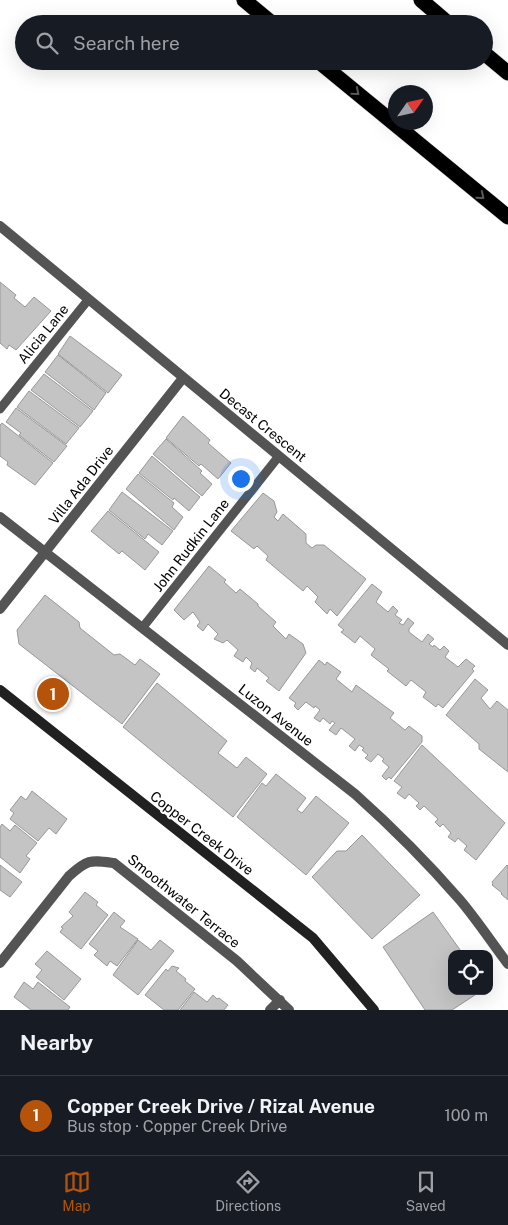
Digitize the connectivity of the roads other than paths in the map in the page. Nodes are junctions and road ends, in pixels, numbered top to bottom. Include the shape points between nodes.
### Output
1 (244, 0) edge
2 (421, 0) edge
3 (262, 15) edge
4 (438, 15) edge
5 (493, 60) edge
6 (329, 70) edge
7 (508, 73) edge
8 (508, 218) edge
9 (0, 226) edge
10 (88, 300) junction
11 (183, 378) junction
12 (0, 409) edge
13 (279, 456) junction
14 (0, 517) edge
15 (45, 553) junction
16 (0, 609) edge
17 (143, 627) junction
18 (508, 645) edge
19 (0, 690) edge
20 (0, 963) edge
21 (508, 964) edge
22 (280, 1000) junction
23 (270, 1010) edge
24 (289, 1010) edge
25 (374, 1010) edge

1 - 3 highway
2 - 4 highway
5 - 7 highway
6 -> 8 highway
9 - 10 street, Decast Crescent
10 - 11 street, Decast Crescent
10 - 12 lane, Alicia Lane
11 - 13 street, Decast Crescent
11 - 15 street, Villa Ada Drive
13 - 17 lane, John Rudkin Lane
13 - 18 street, Decast Crescent
14 - 15 street, Luzon Avenue
15 - 16 street, Villa Ada Drive
15 - 17 street, Luzon Avenue
17 - 21 street, Luzon Avenue via 389,825 461,901
19 - 25 street, Copper Creek Drive via 313,938
20 - 22 street, Smoothwater Terrace via 69,876 81,865 92,860 100,861 114,863 237,961
22 - 23 street
22 - 24 street, Smoothwater Terrace

